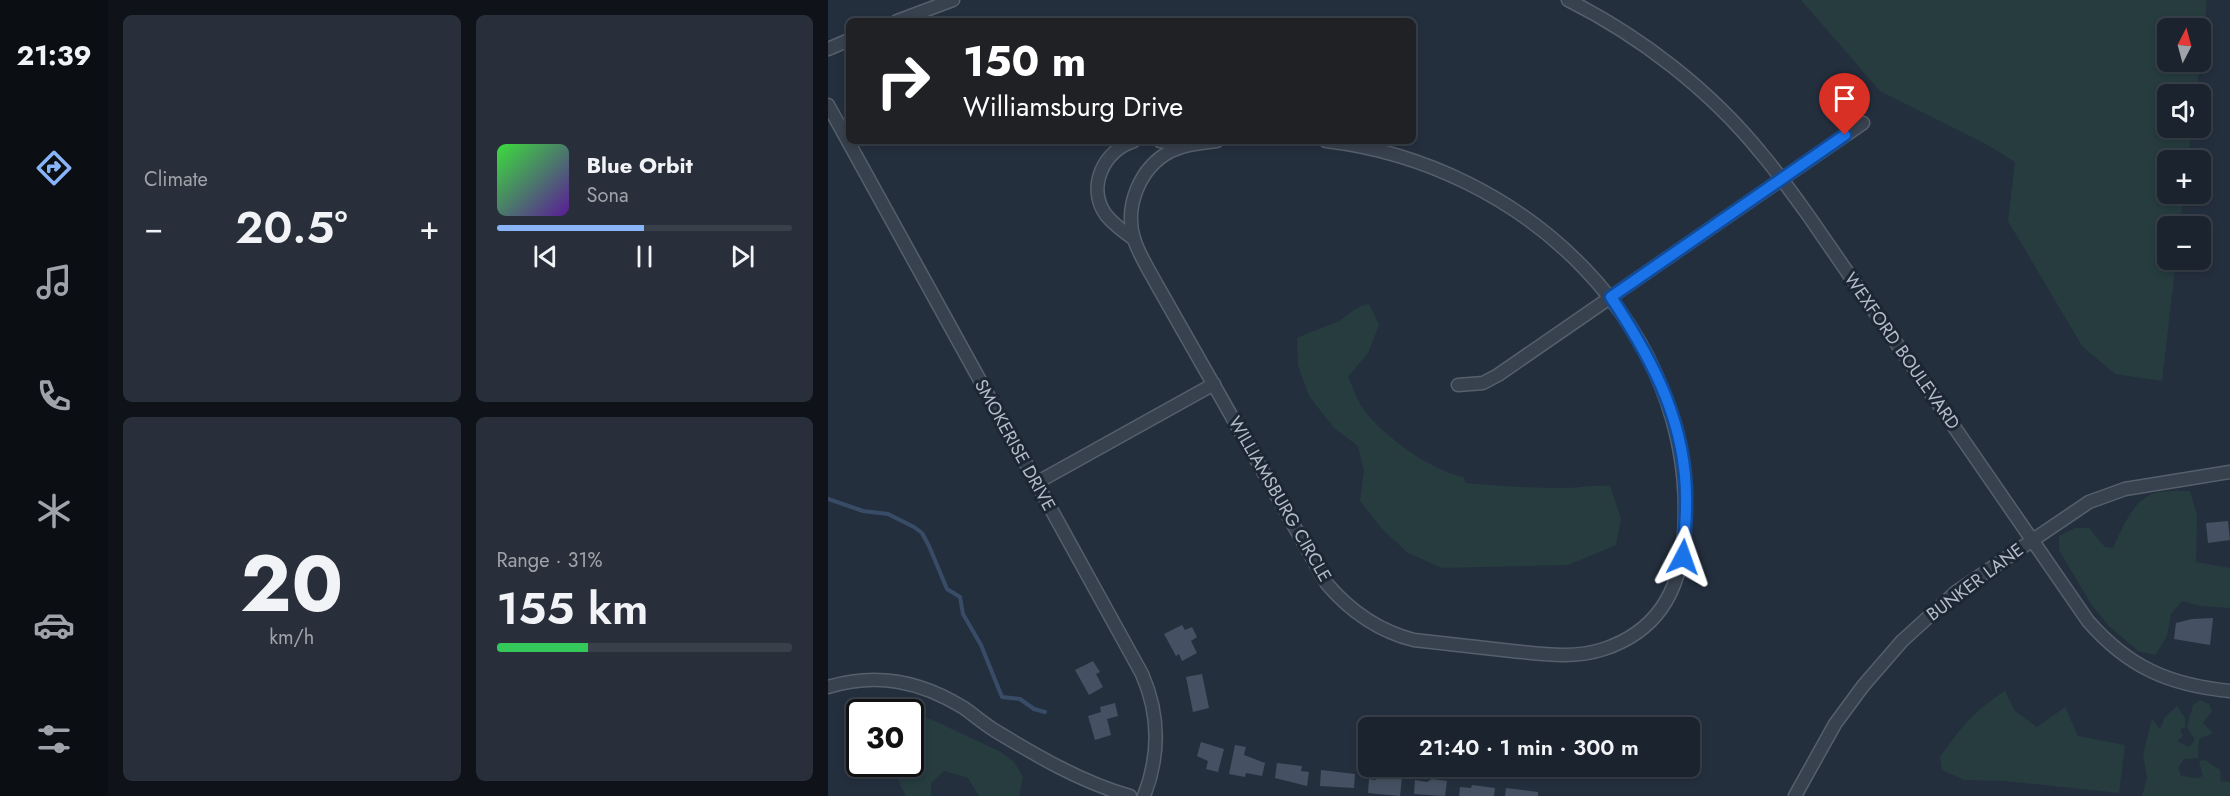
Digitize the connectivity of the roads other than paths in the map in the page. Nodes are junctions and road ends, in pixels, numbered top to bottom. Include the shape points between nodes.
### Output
1 (953, 0) edge
2 (1575, 2) edge
3 (905, 18) edge
4 (846, 41) edge
5 (828, 49) edge
6 (828, 105) edge
7 (1863, 123) dead end
8 (846, 138) edge
9 (849, 144) edge
10 (1124, 144) edge
11 (1176, 144) edge
12 (1199, 144) edge
13 (1343, 144) edge
14 (1187, 146) junction
15 (1782, 180) junction
16 (1134, 239) junction
17 (1611, 297) junction
18 (1214, 384) junction
19 (1458, 386) dead end
20 (2230, 472) edge
21 (1036, 483) junction
22 (2032, 539) junction
23 (828, 687) edge
24 (2230, 692) edge
25 (1130, 796) edge
26 (1144, 796) edge
27 (1795, 796) edge

1 - 3 street
2 - 15 street, WEXFORD BOULEVARD via 1628,35 1696,87 1761,152
4 - 5 street
6 - 8 street, SMOKERISE DRIVE
7 - 15 street
9 - 21 street, SMOKERISE DRIVE
10 - 16 street via 1101,168 1097,188 1106,215
11 - 14 street
12 - 14 street, WILLIAMSBURG CIRCLE
13 - 17 street, WILLIAMSBURG CIRCLE via 1421,163 1494,196 1561,246
14 - 16 street, WILLIAMSBURG CIRCLE via 1159,159 1139,183 1131,211
15 - 17 street
15 - 22 street, WEXFORD BOULEVARD
16 - 18 street, WILLIAMSBURG CIRCLE
17 - 18 street, WILLIAMSBURG CIRCLE via 1661,380 1676,428 1687,504 1683,557 1673,590 1649,622 1629,639 1582,655 1414,640 1355,613 1327,584
17 - 19 street via 1498,375 1483,383
18 - 21 street
20 - 22 street, BUNKER LANE via 2111,494 2089,502
21 - 26 street, SMOKERISE DRIVE via 1149,690 1157,739
22 - 24 street, WEXFORD BOULEVARD via 2088,621 2120,653 2169,680
22 - 27 street, BUNKER LANE via 1956,592 1902,641 1835,724
23 - 25 street via 873,679 915,684 962,707 1042,759

